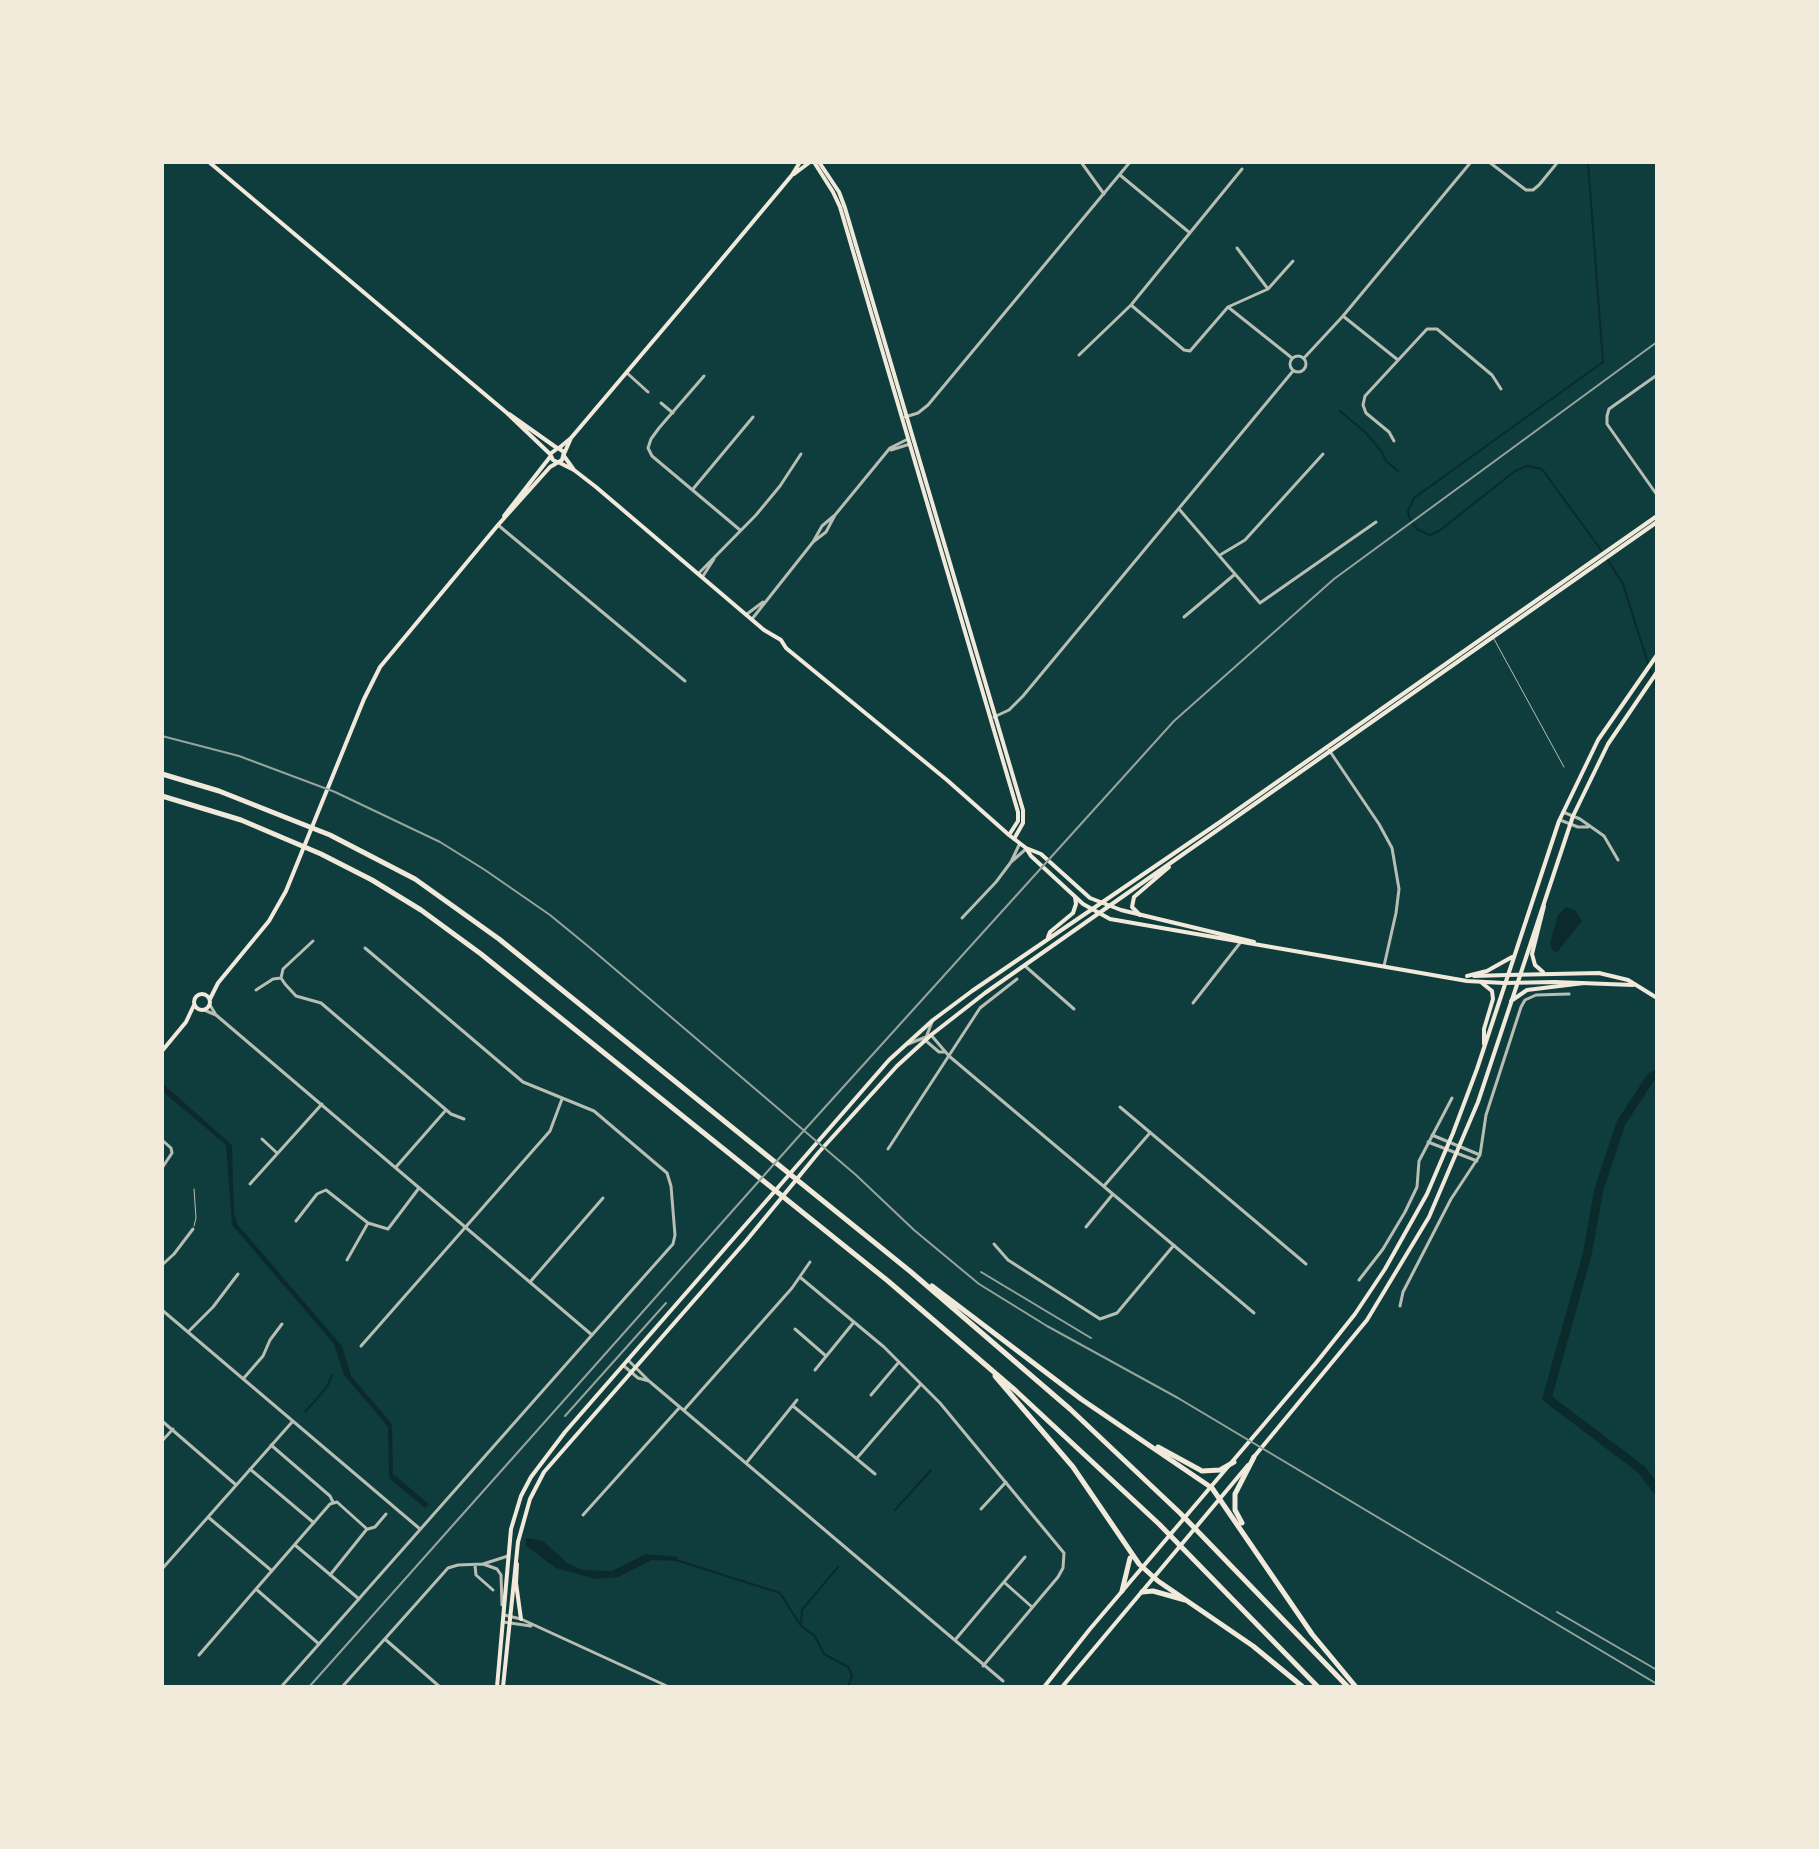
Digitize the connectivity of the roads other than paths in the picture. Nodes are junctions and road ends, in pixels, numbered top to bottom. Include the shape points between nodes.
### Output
1 (209, 162) edge
2 (800, 162) edge
3 (814, 162) edge
4 (1081, 162) edge
5 (1130, 162) edge
6 (1471, 162) edge
7 (1489, 162) edge
8 (1557, 163) edge
9 (1242, 169) dead end
10 (792, 175) junction
11 (1120, 175) junction
12 (1104, 194) junction
13 (1190, 233) junction
14 (1237, 248) dead end
15 (1293, 261) dead end
16 (1268, 289) junction
17 (1131, 305) junction
18 (1228, 307) junction
19 (1343, 316) junction
20 (1079, 355) dead end
21 (1292, 358) junction
22 (1304, 358) junction
23 (1398, 360) junction
24 (1293, 371) junction
25 (627, 372) junction
26 (1657, 375) edge
27 (704, 376) dead end
28 (1501, 389) dead end
29 (648, 392) dead end
30 (661, 403) dead end
31 (507, 413) junction
32 (674, 413) junction
33 (753, 417) dead end
34 (904, 418) junction
35 (571, 438) junction
36 (911, 441) junction
37 (1394, 441) dead end
38 (558, 448) junction
39 (801, 454) dead end
40 (1323, 454) dead end
41 (550, 455) junction
42 (564, 455) junction
43 (558, 462) junction
44 (574, 470) junction
45 (693, 489) junction
46 (1657, 495) edge
47 (1179, 509) junction
48 (1657, 519) edge
49 (1376, 522) dead end
50 (498, 525) junction
51 (740, 530) junction
52 (1220, 555) junction
53 (1234, 575) junction
54 (700, 576) junction
55 (763, 602) junction
56 (747, 614) junction
57 (1184, 617) dead end
58 (752, 619) junction
59 (1492, 635) junction
60 (1657, 655) edge
61 (1657, 672) edge
62 (685, 681) dead end
63 (992, 717) junction
64 (1329, 750) junction
65 (1564, 767) dead end
66 (162, 774) edge
67 (162, 796) edge
68 (1563, 812) junction
69 (1573, 816) junction
70 (1560, 820) junction
71 (1570, 824) junction
72 (1588, 827) junction
73 (1011, 837) junction
74 (1020, 843) junction
75 (1026, 848) junction
76 (1618, 860) dead end
77 (1173, 861) junction
78 (1011, 862) junction
79 (1063, 872) junction
80 (1052, 875) junction
81 (1063, 885) junction
82 (1546, 896) junction
83 (1075, 897) junction
84 (1099, 903) junction
85 (1110, 907) junction
86 (1091, 909) junction
87 (1100, 914) junction
88 (1140, 915) junction
89 (962, 918) dead end
90 (1047, 940) junction
91 (313, 941) dead end
92 (1241, 942) junction
93 (1254, 942) junction
94 (365, 948) dead end
95 (1513, 957) junction
96 (1025, 966) junction
97 (1384, 966) junction
98 (1543, 972) junction
99 (1519, 974) junction
100 (1507, 975) junction
101 (1467, 976) junction
102 (281, 978) junction
103 (1460, 978) junction
104 (1017, 979) dead end
105 (218, 983) junction
106 (1482, 983) junction
107 (1504, 983) junction
108 (1516, 983) junction
109 (1584, 983) junction
110 (1635, 985) junction
111 (256, 990) dead end
112 (204, 994) junction
113 (1569, 994) dead end
114 (1657, 998) edge
115 (210, 1002) junction
116 (1510, 1002) junction
117 (1193, 1003) dead end
118 (194, 1005) junction
119 (1074, 1009) dead end
120 (204, 1010) junction
121 (216, 1015) junction
122 (933, 1020) junction
123 (186, 1022) junction
124 (928, 1037) junction
125 (905, 1045) junction
126 (1483, 1050) junction
127 (162, 1051) edge
128 (947, 1054) junction
129 (1452, 1098) dead end
130 (563, 1099) junction
131 (322, 1104) junction
132 (1120, 1107) dead end
133 (446, 1110) junction
134 (464, 1119) dead end
135 (1150, 1133) junction
136 (1432, 1135) junction
137 (262, 1139) dead end
138 (162, 1140) edge
139 (1428, 1142) junction
140 (1449, 1142) junction
141 (1447, 1148) junction
142 (888, 1149) dead end
143 (1459, 1150) junction
144 (277, 1153) junction
145 (1480, 1155) junction
146 (1477, 1161) junction
147 (396, 1167) junction
148 (162, 1168) edge
149 (250, 1184) dead end
150 (1104, 1186) junction
151 (419, 1188) junction
152 (194, 1189) dead end
153 (1113, 1194) junction
154 (603, 1198) dead end
155 (296, 1221) dead end
156 (368, 1223) junction
157 (465, 1226) junction
158 (1086, 1227) dead end
159 (193, 1229) joint
160 (681, 1234) dead end
161 (675, 1235) junction
162 (994, 1244) dead end
163 (1174, 1245) junction
164 (347, 1260) dead end
165 (810, 1262) dead end
166 (1306, 1264) dead end
167 (162, 1265) edge
168 (911, 1272) junction
169 (238, 1274) dead end
170 (801, 1278) junction
171 (1359, 1280) dead end
172 (530, 1282) junction
173 (1400, 1306) dead end
174 (162, 1310) edge
175 (1254, 1313) dead end
176 (854, 1322) junction
177 (282, 1324) dead end
178 (795, 1329) dead end
179 (188, 1332) junction
180 (592, 1335) junction
181 (361, 1346) dead end
182 (826, 1356) junction
183 (629, 1360) junction
184 (899, 1362) junction
185 (983, 1362) junction
186 (624, 1366) junction
187 (636, 1367) junction
188 (815, 1370) dead end
189 (631, 1373) junction
190 (243, 1379) junction
191 (649, 1381) junction
192 (921, 1384) junction
193 (871, 1395) dead end
194 (797, 1400) dead end
195 (793, 1406) junction
196 (682, 1408) junction
197 (162, 1421) edge
198 (293, 1421) junction
199 (173, 1429) junction
200 (162, 1441) edge
201 (1149, 1444) junction
202 (271, 1445) junction
203 (1256, 1455) junction
204 (857, 1458) junction
205 (1234, 1462) junction
206 (746, 1463) junction
207 (250, 1469) junction
208 (875, 1474) dead end
209 (1006, 1482) junction
210 (236, 1485) junction
211 (1212, 1488) junction
212 (1221, 1497) junction
213 (334, 1502) junction
214 (981, 1509) dead end
215 (386, 1514) dead end
216 (583, 1515) dead end
217 (208, 1517) junction
218 (314, 1523) junction
219 (367, 1529) junction
220 (420, 1529) junction
221 (295, 1545) junction
222 (1255, 1549) junction
223 (1129, 1554) junction
224 (508, 1556) junction
225 (1025, 1557) dead end
226 (516, 1558) junction
227 (475, 1564) junction
228 (483, 1564) junction
229 (1142, 1568) junction
230 (162, 1569) edge
231 (272, 1571) junction
232 (330, 1575) junction
233 (1153, 1578) junction
234 (1005, 1582) junction
235 (256, 1589) junction
236 (493, 1590) dead end
237 (1122, 1591) junction
238 (1142, 1592) junction
239 (359, 1599) junction
240 (1186, 1600) junction
241 (1032, 1607) junction
242 (502, 1611) junction
243 (510, 1616) junction
244 (521, 1619) junction
245 (502, 1622) junction
246 (509, 1624) junction
247 (531, 1626) junction
248 (385, 1639) junction
249 (954, 1641) junction
250 (319, 1644) junction
251 (199, 1655) dead end
252 (983, 1666) junction
253 (1003, 1681) dead end
254 (281, 1687) edge
255 (342, 1687) edge
256 (440, 1687) edge
257 (500, 1687) edge
258 (669, 1687) edge
259 (1044, 1687) edge
260 (1062, 1687) edge
261 (1303, 1687) edge
262 (1318, 1687) edge
263 (1348, 1687) edge
264 (1356, 1687) edge

1 - 31 main road
2 - 10 main road
3 - 10 main road
3 - 34 main road via 837,200
4 - 12 street
5 - 11 street
6 - 19 street
7 - 8 street via 1526,190 1539,185
9 - 13 street
10 - 25 main road
11 - 12 street
11 - 13 street
12 - 34 street via 928,405
13 - 17 street
14 - 16 street
15 - 16 street
16 - 18 street
17 - 18 street via 1190,351
17 - 20 street
18 - 21 street
19 - 22 street
19 - 23 street
21 - 22 street
21 - 24 street
22 - 24 street via 1305,368
23 - 28 street via 1421,333 1437,329 1492,375
23 - 37 street via 1363,405
24 - 47 street
25 - 29 street
25 - 35 main road
26 - 46 street via 1609,409 1607,424
27 - 32 street
30 - 32 street
31 - 38 main road
31 - 41 main road
32 - 45 street via 651,439 649,453
33 - 45 street
34 - 36 main road
35 - 38 main road
35 - 42 main road
36 - 55 street via 890,450
36 - 63 main road
38 - 41 main road
38 - 42 main road
39 - 51 street
40 - 52 street via 1245,540
41 - 43 main road
41 - 50 main road
42 - 43 main road
42 - 44 main road
43 - 44 main road
43 - 50 main road
44 - 54 main road
45 - 51 street
47 - 52 street
47 - 63 street via 1014,706
48 - 59 main road
49 - 53 street via 1260,603
50 - 62 street
50 - 105 main road via 387,657 295,871 269,921
51 - 54 street
52 - 53 street
53 - 57 street
54 - 56 main road
55 - 56 street
55 - 58 street
56 - 58 main road
58 - 73 main road
59 - 64 main road
59 - 65 lane
60 - 68 main road via 1598,740
61 - 69 main road via 1608,744
63 - 73 main road via 1019,814
64 - 77 main road
64 - 84 main road
64 - 97 street via 1392,848 1399,889
66 - 168 highway via 330,835 415,879 632,1044
67 - 185 highway via 308,848 421,910 628,1070
68 - 69 street
68 - 70 main road
69 - 71 main road
69 - 72 street
70 - 71 street
70 - 95 main road
71 - 72 street
71 - 82 main road
72 - 76 street via 1604,836
73 - 74 main road
74 - 75 main road
74 - 78 street
75 - 78 street
75 - 79 main road
75 - 80 main road
77 - 85 main road
77 - 88 main road via 1134,897 1132,907
78 - 89 street
79 - 80 main road
79 - 81 main road
79 - 84 main road
80 - 81 main road
81 - 83 main road
82 - 98 main road via 1532,954
82 - 99 main road
83 - 86 main road
83 - 90 main road via 1073,913
84 - 85 main road
84 - 86 main road
85 - 87 main road
85 - 88 main road
86 - 87 main road
86 - 90 main road
87 - 92 main road
87 - 96 main road
88 - 93 main road
90 - 122 main road
91 - 102 street via 283,969
92 - 93 main road
92 - 117 street
93 - 97 main road
94 - 130 street via 519,1079
95 - 100 main road
95 - 101 main road
96 - 119 street
96 - 124 main road
97 - 103 main road
98 - 99 main road
98 - 110 main road via 1599,973
99 - 100 main road
99 - 108 main road
100 - 101 main road
100 - 107 main road
101 - 103 main road
102 - 111 street
102 - 133 street via 296,996 321,1003
103 - 106 main road
104 - 128 street via 980,1008
105 - 112 main road
105 - 115 main road
106 - 107 main road
106 - 126 main road via 1493,999
107 - 108 main road
107 - 126 main road
108 - 109 main road
108 - 116 main road
109 - 110 main road
109 - 116 main road via 1527,990
110 - 114 main road
112 - 115 main road
112 - 118 main road via 195,997
113 - 145 street via 1536,995 1521,1007 1486,1115
115 - 120 main road
115 - 121 street
116 - 143 main road
118 - 120 main road
118 - 123 main road
120 - 121 street
120 - 123 main road
121 - 131 street
122 - 124 street
122 - 125 main road
123 - 127 main road
124 - 125 street
124 - 128 street
124 - 128 street
124 - 187 main road via 819,1152
125 - 183 main road
126 - 140 main road
128 - 142 street
128 - 150 street
129 - 136 street
130 - 157 street via 550,1131
130 - 161 street via 598,1114 665,1170
131 - 144 street
131 - 147 street
132 - 135 street
133 - 134 street
133 - 147 street
135 - 150 street
135 - 166 street
136 - 139 street
136 - 140 street
137 - 144 street
138 - 148 street via 172,1153
139 - 141 street
139 - 171 street via 1405,1212
140 - 141 main road
140 - 143 street
141 - 143 street
141 - 205 main road via 1411,1224 1368,1294
143 - 145 street
143 - 146 street
143 - 203 main road via 1429,1217 1367,1320
144 - 149 street
145 - 146 street
146 - 173 street via 1451,1199
147 - 151 street
150 - 153 street
151 - 156 street via 388,1229
151 - 157 street
152 - 159 lane
153 - 158 street
153 - 163 street
154 - 172 street
155 - 156 street via 326,1190
156 - 164 street
157 - 172 street
157 - 181 street
159 - 167 street
160 - 161 lane
161 - 180 street via 669,1251
162 - 163 street via 1008,1260 1100,1319 1117,1313
163 - 175 street
165 - 170 street
168 - 201 highway
168 - 263 highway via 1070,1409 1220,1553
169 - 179 street
170 - 176 street
170 - 196 street
172 - 180 street
174 - 179 street
176 - 182 street
176 - 184 street
177 - 190 street
178 - 182 street
179 - 190 street
180 - 220 street
182 - 188 street
183 - 186 main road
183 - 187 street
184 - 192 street
184 - 193 street
185 - 223 highway via 1073,1467
185 - 262 highway via 1159,1524
186 - 189 street
186 - 224 main road via 531,1477 516,1513
187 - 189 main road
187 - 191 street
189 - 191 street
189 - 226 main road via 544,1472 530,1499
190 - 198 street
191 - 196 street
192 - 204 street
192 - 209 street
194 - 195 street
195 - 204 street
195 - 206 street
196 - 206 street
196 - 216 street
197 - 199 street
198 - 202 street
198 - 220 street
199 - 200 street
199 - 210 street
201 - 205 highway via 1202,1471
201 - 211 highway
202 - 207 street
202 - 213 street
203 - 212 main road
203 - 222 highway via 1234,1500
204 - 208 street
205 - 211 main road
206 - 249 street
207 - 210 street
207 - 218 street
209 - 214 street
209 - 241 street via 1064,1553 1058,1577
210 - 217 street
211 - 212 highway
211 - 229 main road
212 - 222 highway
212 - 233 main road
213 - 218 street
213 - 219 street
215 - 219 street
217 - 230 street
217 - 231 street
218 - 221 street
219 - 232 street
220 - 239 street
221 - 231 street
221 - 232 street
222 - 264 highway via 1312,1634
223 - 229 highway
223 - 237 highway
224 - 228 street
224 - 242 main road
225 - 234 street
226 - 243 main road
226 - 244 main road
227 - 228 street
227 - 236 street via 476,1575
227 - 248 street via 448,1568
228 - 242 street via 501,1575
229 - 233 highway
229 - 237 main road
231 - 235 street
232 - 239 street
233 - 238 main road
233 - 240 highway
234 - 241 street
234 - 249 street
235 - 250 street
235 - 251 street
237 - 259 main road
238 - 240 highway
238 - 260 main road
239 - 250 street
240 - 261 highway
241 - 252 street
242 - 243 street
242 - 245 main road
243 - 244 street
243 - 246 main road
244 - 247 street
245 - 246 street
245 - 257 main road
246 - 247 street
246 - 257 main road
247 - 258 street
248 - 255 street
248 - 256 street
249 - 252 street
250 - 254 street
252 - 253 street

